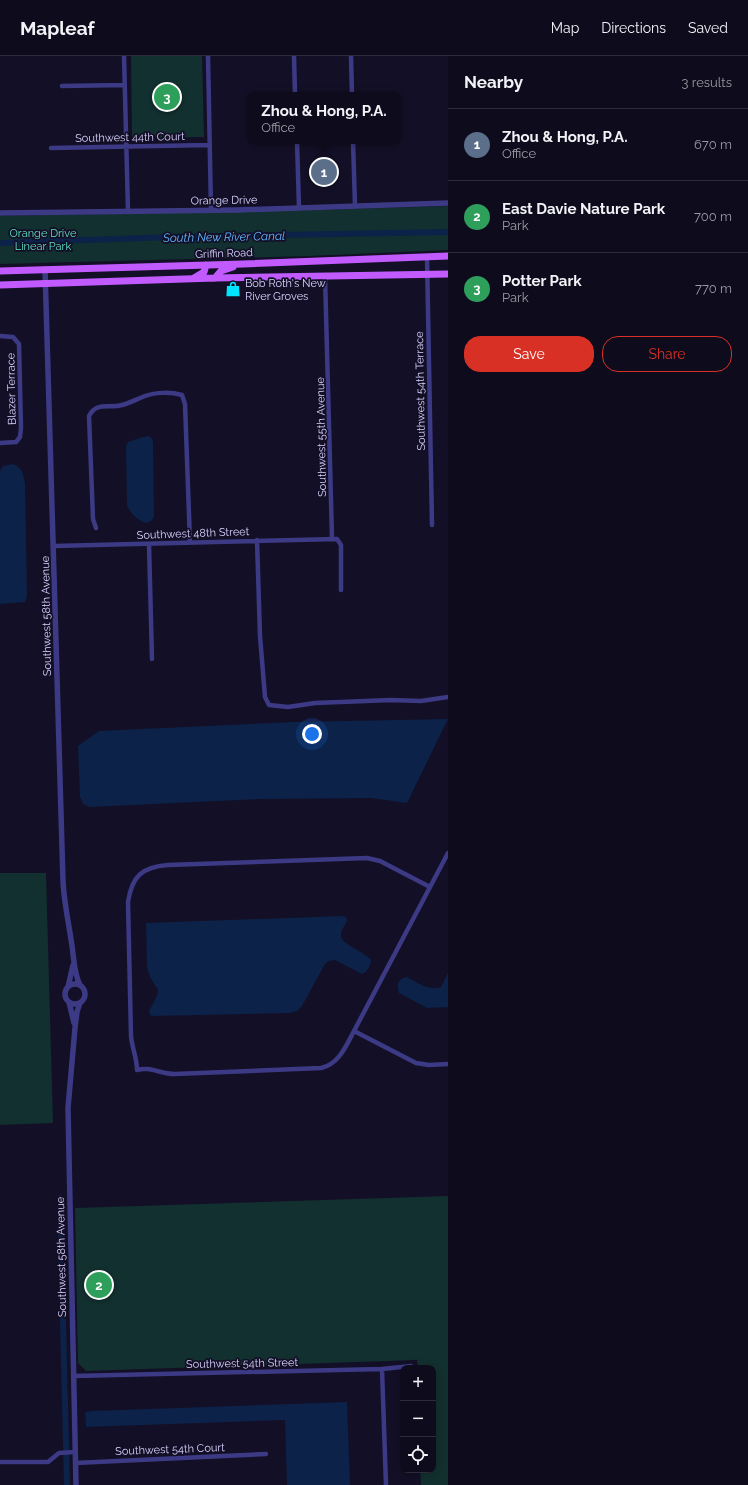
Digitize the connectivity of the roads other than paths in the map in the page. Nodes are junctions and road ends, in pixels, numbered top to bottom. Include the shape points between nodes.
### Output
1 (124, 56) edge
2 (208, 56) edge
3 (294, 56) edge
4 (351, 56) edge
5 (124, 85) junction
6 (62, 86) dead end
7 (296, 92) edge
8 (352, 92) edge
9 (297, 144) edge
10 (353, 144) edge
11 (209, 145) junction
12 (126, 147) junction
13 (51, 148) dead end
14 (448, 203) edge
15 (355, 206) junction
16 (298, 208) junction
17 (211, 210) junction
18 (128, 211) junction
19 (0, 214) edge
20 (448, 256) edge
21 (426, 257) junction
22 (243, 264) junction
23 (206, 265) junction
24 (46, 269) junction
25 (0, 271) edge
26 (427, 274) junction
27 (448, 274) edge
28 (325, 276) junction
29 (215, 278) junction
30 (190, 279) junction
31 (46, 283) junction
32 (0, 285) edge
33 (0, 336) edge
34 (0, 443) edge
35 (432, 525) dead end
36 (96, 528) dead end
37 (332, 538) junction
38 (257, 540) junction
39 (190, 542) junction
40 (149, 544) junction
41 (54, 546) junction
42 (342, 590) dead end
43 (152, 660) dead end
44 (448, 697) edge
45 (448, 852) edge
46 (430, 888) junction
47 (73, 961) junction
48 (80, 986) junction
49 (68, 987) junction
50 (69, 1002) junction
51 (80, 1003) junction
52 (75, 1028) junction
53 (354, 1031) junction
54 (448, 1064) edge
55 (400, 1367) edge
56 (382, 1369) junction
57 (73, 1376) junction
58 (75, 1452) junction
59 (266, 1454) dead end
60 (0, 1462) edge
61 (75, 1462) junction
62 (76, 1485) edge
63 (386, 1485) edge

1 - 5 street
2 - 11 street
3 - 7 street
4 - 8 street
5 - 6 street
5 - 12 street
9 - 16 street
10 - 15 street
11 - 12 street, Southwest 44th Court
11 - 17 street
12 - 13 street, Southwest 44th Court
12 - 18 street
14 - 15 street, Orange Drive
15 - 16 street, Orange Drive
16 - 17 street, Orange Drive
17 - 18 street, Orange Drive
18 - 19 street, Orange Drive
20 - 21 main road, Griffin Road
21 - 22 main road, Griffin Road
21 - 26 street, Southwest 54th Terrace
22 - 23 main road, Griffin Road
22 - 29 main road via 225,269
23 - 24 main road, Griffin Road
23 - 30 main road via 201,275
24 - 25 main road, Griffin Road
24 - 31 street, Southwest 58th Avenue
26 - 27 main road
26 - 28 main road
26 - 35 street, Southwest 54th Terrace
28 - 29 main road
28 - 37 street, Southwest 55th Avenue
29 - 30 main road
30 - 31 main road
31 - 32 main road
31 - 41 street, Southwest 58th Avenue
33 - 34 street, Blazer Terrace via 16,339 19,347 21,428 19,439 13,443
36 - 39 street via 93,519 89,416 100,406 120,406 147,395 172,393 182,395 186,404
37 - 38 street, Southwest 48th Street
37 - 42 street via 337,539 341,545
38 - 39 street, Southwest 48th Street
38 - 44 street via 260,636 265,696 269,705 288,707 315,703 421,701
39 - 40 street, Southwest 48th Street
40 - 41 street, Southwest 48th Street
40 - 43 street
41 - 47 street, Southwest 58th Avenue via 63,881
45 - 46 street
46 - 53 street
46 - 53 street via 380,861 366,858 159,866 143,872 133,882 128,902 131,1036 137,1070 145,1068 164,1074 175,1074 328,1067 339,1057
47 - 48 street, Southwest 58th Avenue
47 - 49 street, Southwest 58th Avenue
48 - 49 street
48 - 51 street via 86,994
49 - 50 street via 65,993
50 - 51 street
50 - 52 street, Southwest 58th Avenue
51 - 52 street, Southwest 58th Avenue
52 - 57 street, Southwest 58th Avenue via 68,1108
53 - 54 street via 416,1063
55 - 56 street, Southwest 54th Street
56 - 57 street, Southwest 54th Street
56 - 63 street
57 - 58 street, Southwest 58th Avenue
58 - 60 street via 59,1453 48,1462
58 - 61 street, Southwest 58th Avenue
59 - 61 street, Southwest 54th Court
61 - 62 street, Southwest 58th Avenue

